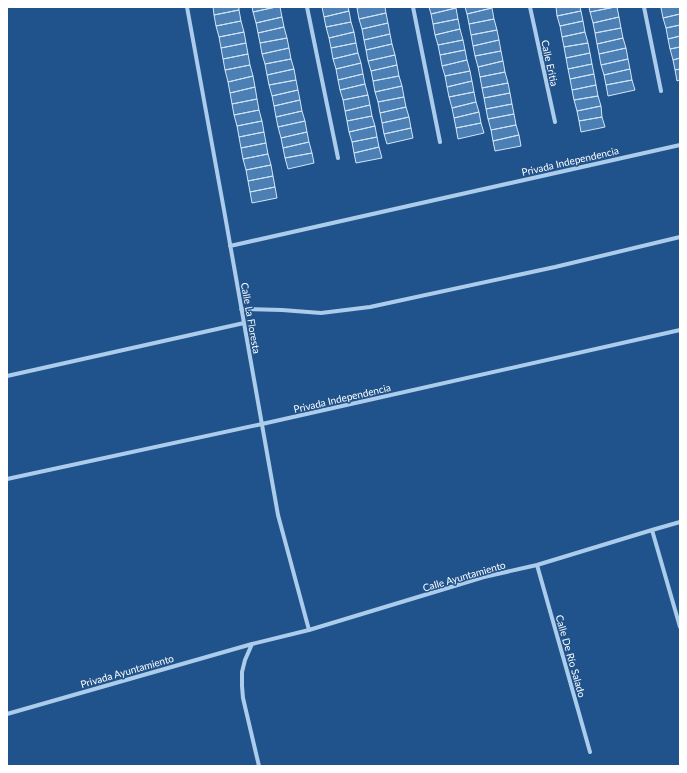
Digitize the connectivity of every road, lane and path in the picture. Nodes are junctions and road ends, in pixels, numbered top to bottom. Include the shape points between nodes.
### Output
1 (187, 7) edge
2 (307, 7) edge
3 (413, 7) edge
4 (530, 7) edge
5 (644, 7) edge
6 (661, 91) dead end
7 (555, 122) dead end
8 (440, 142) dead end
9 (680, 145) edge
10 (338, 158) dead end
11 (680, 237) edge
12 (230, 246) junction
13 (241, 310) junction
14 (244, 323) junction
15 (680, 330) edge
16 (7, 376) edge
17 (262, 424) junction
18 (7, 479) edge
19 (680, 522) edge
20 (652, 530) junction
21 (536, 565) junction
22 (680, 627) edge
23 (309, 630) junction
24 (252, 644) junction
25 (7, 714) edge
26 (590, 752) dead end
27 (259, 766) edge

1 - 12 street, Calle La Floresta
2 - 10 street
3 - 8 street
4 - 7 street, Calle Eritia
5 - 6 street
9 - 12 street, Privada Independencia
11 - 13 street via 370,307 320,313
12 - 13 street, Calle La Floresta
13 - 14 street, Calle La Floresta
14 - 16 street
14 - 17 street, Calle La Floresta
15 - 17 street, Privada Independencia
17 - 18 street, Privada Independencia
17 - 23 street, Calle La Floresta via 278,515
19 - 20 street, Calle Ayuntamiento
20 - 21 street, Calle Ayuntamiento
20 - 22 street
21 - 23 street, Calle Ayuntamiento via 484,577
21 - 26 street, Calle De Río Salado
23 - 24 street, Calle Ayuntamiento
24 - 25 street, Privada Ayuntamiento
24 - 27 street via 242,672 242,686

